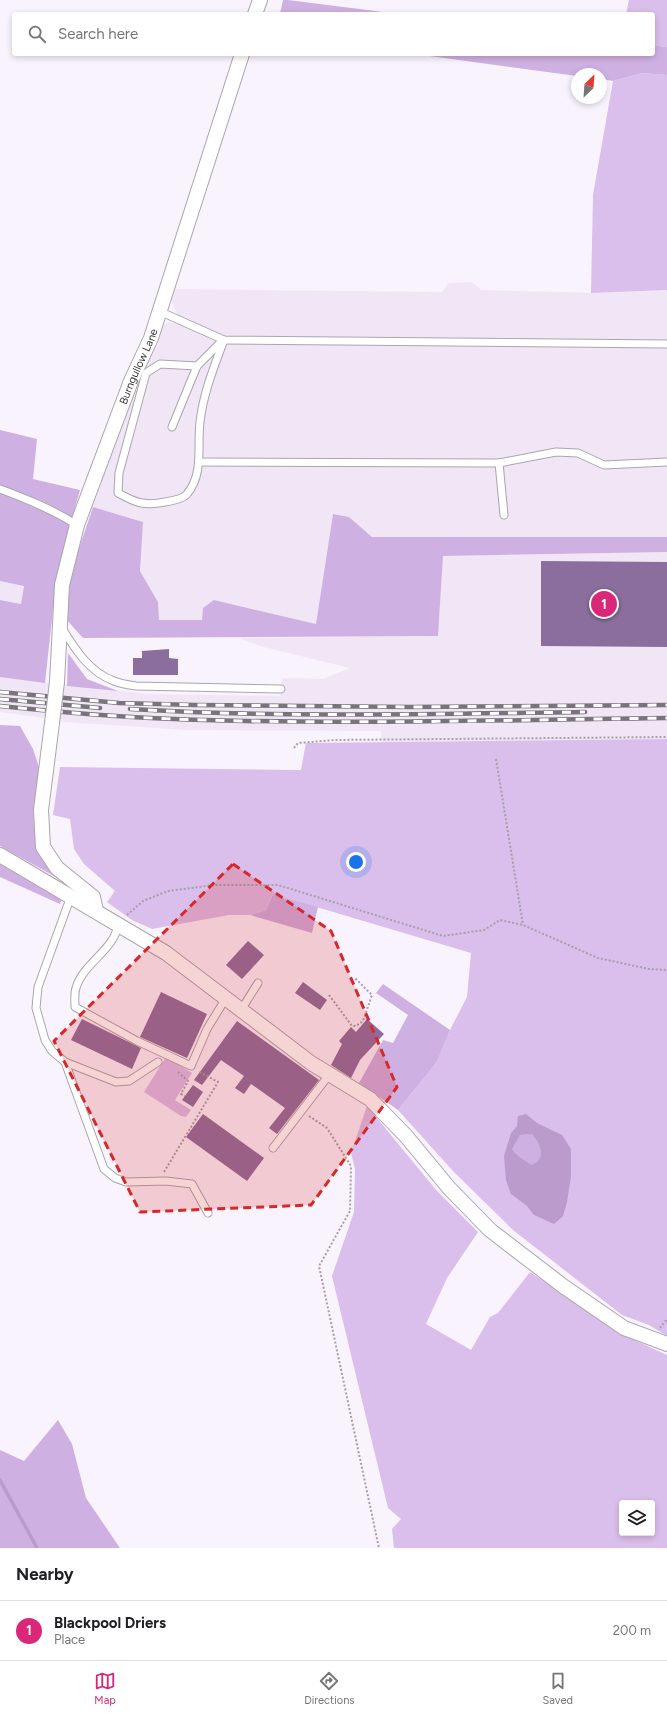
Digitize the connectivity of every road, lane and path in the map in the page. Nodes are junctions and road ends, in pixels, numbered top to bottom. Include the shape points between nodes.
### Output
1 (260, 0) edge
2 (256, 12) edge
3 (241, 56) edge
4 (159, 311) junction
5 (224, 340) junction
6 (667, 344) edge
7 (197, 366) junction
8 (172, 427) dead end
9 (199, 462) junction
10 (667, 462) edge
11 (499, 463) junction
12 (0, 489) edge
13 (504, 515) dead end
14 (77, 525) junction
15 (60, 624) junction
16 (281, 688) dead end
17 (667, 737) edge
18 (294, 748) dead end
19 (496, 760) dead end
20 (0, 855) edge
21 (71, 896) junction
22 (96, 911) junction
23 (118, 924) junction
24 (523, 926) junction
25 (667, 970) edge
26 (355, 978) dead end
27 (258, 983) dead end
28 (329, 995) dead end
29 (226, 998) junction
30 (241, 1010) junction
31 (66, 1062) junction
32 (158, 1062) joint
33 (191, 1066) junction
34 (329, 1075) junction
35 (185, 1096) dead end
36 (302, 1111) junction
37 (273, 1148) dead end
38 (158, 1181) junction
39 (208, 1213) dead end
40 (667, 1344) edge
41 (379, 1548) edge

1 - 2 street
3 - 4 street, Burngullow Lane
4 - 5 lane
4 - 14 street, Burngullow Lane via 151,338 131,381
5 - 6 lane
5 - 7 lane
5 - 9 lane via 208,382 200,422
7 - 8 lane
7 - 9 lane via 160,364 146,373 118,473 118,493 149,505 172,501 187,495 196,477
9 - 11 lane
10 - 11 lane via 604,465 578,453 556,452
11 - 13 lane
12 - 14 lane via 36,502
14 - 15 street, Burngullow Lane via 62,585
15 - 16 lane via 76,650 94,670 114,681 136,686
15 - 22 street, Burngullow Lane, bridge via 57,682 41,810 43,847 58,868 93,897
17 - 18 path via 335,740 298,743
19 - 24 path
20 - 21 street
21 - 22 street
21 - 31 lane via 38,987 36,1008 44,1040 52,1051
22 - 23 street
23 - 24 path via 143,901 168,891 214,885 278,885 443,936 484,930 500,920
23 - 29 street via 166,953
23 - 33 lane via 117,933 83,973 76,989 75,1007 137,1041
24 - 25 path via 598,958 649,969
26 - 28 path via 372,995 363,1021 356,1026 352,1026
27 - 30 lane
29 - 30 street
29 - 33 lane via 206,1029
30 - 34 street
31 - 32 lane via 116,1082 129,1081
31 - 38 lane via 104,1168 115,1178 126,1182
32 - 35 path via 180,1072 188,1081 181,1094
33 - 38 path via 218,1082
34 - 36 lane
34 - 40 street via 370,1099 490,1230 563,1286 624,1328
36 - 37 lane
36 - 41 path via 327,1128 351,1166 350,1211 319,1266
38 - 39 lane via 192,1184

